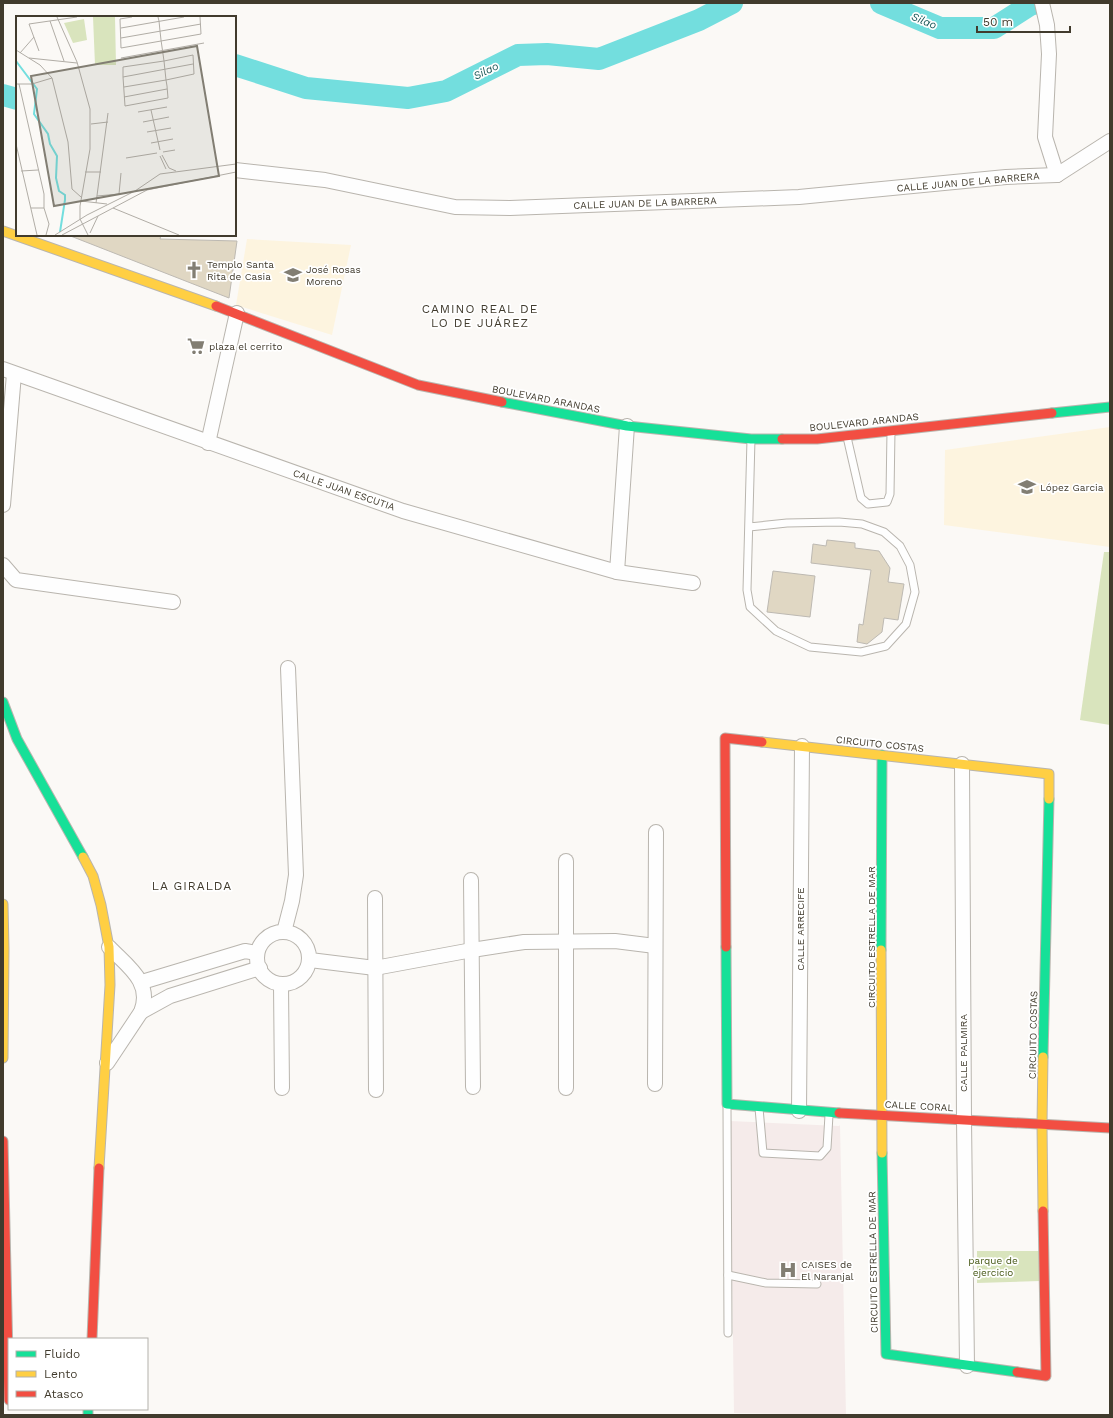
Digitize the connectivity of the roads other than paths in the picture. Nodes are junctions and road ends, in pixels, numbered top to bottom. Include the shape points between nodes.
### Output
1 (1042, 3) edge
2 (1110, 141) edge
3 (236, 170) edge
4 (1058, 175) junction
5 (3, 231) edge
6 (16, 234) edge
7 (34, 238) edge
8 (237, 313) junction
9 (8, 371) edge
10 (1110, 407) edge
11 (627, 426) junction
12 (891, 431) junction
13 (847, 436) junction
14 (751, 439) junction
15 (208, 443) junction
16 (3, 505) edge
17 (749, 527) junction
18 (3, 565) edge
19 (617, 572) junction
20 (693, 583) dead end
21 (173, 602) dead end
22 (288, 668) dead end
23 (3, 702) edge
24 (802, 746) junction
25 (882, 755) junction
26 (962, 764) junction
27 (656, 832) dead end
28 (566, 861) dead end
29 (471, 880) dead end
30 (375, 898) dead end
31 (3, 904) edge
32 (284, 932) junction
33 (566, 941) junction
34 (109, 946) junction
35 (655, 946) junction
36 (472, 950) junction
37 (258, 954) junction
38 (310, 960) junction
39 (260, 968) junction
40 (375, 968) junction
41 (142, 982) junction
42 (281, 984) junction
43 (141, 1012) junction
44 (3, 1058) edge
45 (104, 1068) junction
46 (655, 1084) dead end
47 (473, 1087) dead end
48 (282, 1088) dead end
49 (566, 1088) dead end
50 (376, 1090) dead end
51 (727, 1104) junction
52 (759, 1107) junction
53 (799, 1111) junction
54 (830, 1112) junction
55 (881, 1115) junction
56 (964, 1120) junction
57 (1042, 1124) junction
58 (1110, 1128) edge
59 (3, 1141) edge
60 (728, 1275) junction
61 (818, 1284) dead end
62 (728, 1332) dead end
63 (92, 1338) edge
64 (8, 1357) edge
65 (967, 1366) junction

1 - 4 street via 1049,54 1045,138
2 - 4 street
3 - 4 street, CALLE JUAN DE LA BARRERA via 325,180 455,207 502,208 798,197 1006,177
5 - 6 street, BOULEVARD ARANDAS
7 - 8 street, BOULEVARD ARANDAS
8 - 11 street, BOULEVARD ARANDAS via 418,385
8 - 15 street
9 - 15 street, CALLE JUAN ESCUTIA
9 - 16 street
10 - 12 street, BOULEVARD ARANDAS
11 - 14 street, BOULEVARD ARANDAS
11 - 19 street
12 - 13 street, BOULEVARD ARANDAS
12 - 13 lane via 890,494 887,502 874,504 868,504 861,498
13 - 14 street, BOULEVARD ARANDAS via 817,439
14 - 17 lane
15 - 19 street, CALLE JUAN ESCUTIA via 403,510
17 - 17 lane via 747,590 750,607 776,631 810,647 861,652 886,646 906,624 915,592 910,565 900,546 884,532 862,524 838,522
18 - 21 street via 16,580
19 - 20 street, CALLE JUAN ESCUTIA
22 - 32 street via 296,875
23 - 34 street via 17,739 93,876
24 - 25 street, CIRCUITO COSTAS
24 - 51 street, CIRCUITO COSTAS via 724,738
24 - 53 street, CALLE ARRECIFE
25 - 26 street, CIRCUITO COSTAS
25 - 55 street, CIRCUITO ESTRELLA DE MAR
26 - 56 street, CALLE PALMIRA
26 - 57 street, CIRCUITO COSTAS via 1049,774
27 - 35 street
28 - 33 street
29 - 36 street
30 - 40 street
31 - 44 street
32 - 37 street via 272,934 263,942
32 - 38 street via 296,935 305,944
33 - 35 street via 615,941
33 - 36 street via 524,942
33 - 49 street
34 - 41 street
34 - 45 street via 110,985
35 - 46 street
36 - 40 street
36 - 47 street
37 - 39 street
37 - 41 street via 244,951
38 - 40 street
38 - 42 street via 302,977 292,983
39 - 42 street via 264,976 272,982
39 - 43 street via 170,996
40 - 50 street
41 - 43 street via 144,1005
42 - 48 street
43 - 45 street
45 - 63 street
51 - 52 street, CALLE CORAL
51 - 60 lane
52 - 53 street, CALLE CORAL
52 - 54 lane via 763,1153 820,1156 827,1148
53 - 54 street, CALLE CORAL
54 - 55 street, CALLE CORAL
55 - 56 street, CALLE CORAL
55 - 65 street, CIRCUITO ESTRELLA DE MAR via 886,1354
56 - 57 street, CALLE CORAL
56 - 65 street, CALLE PALMIRA
57 - 58 street, CALLE CORAL
57 - 65 street, CIRCUITO ESTRELLA DE MAR via 1046,1376
59 - 64 street
60 - 61 lane via 766,1284
60 - 62 lane

